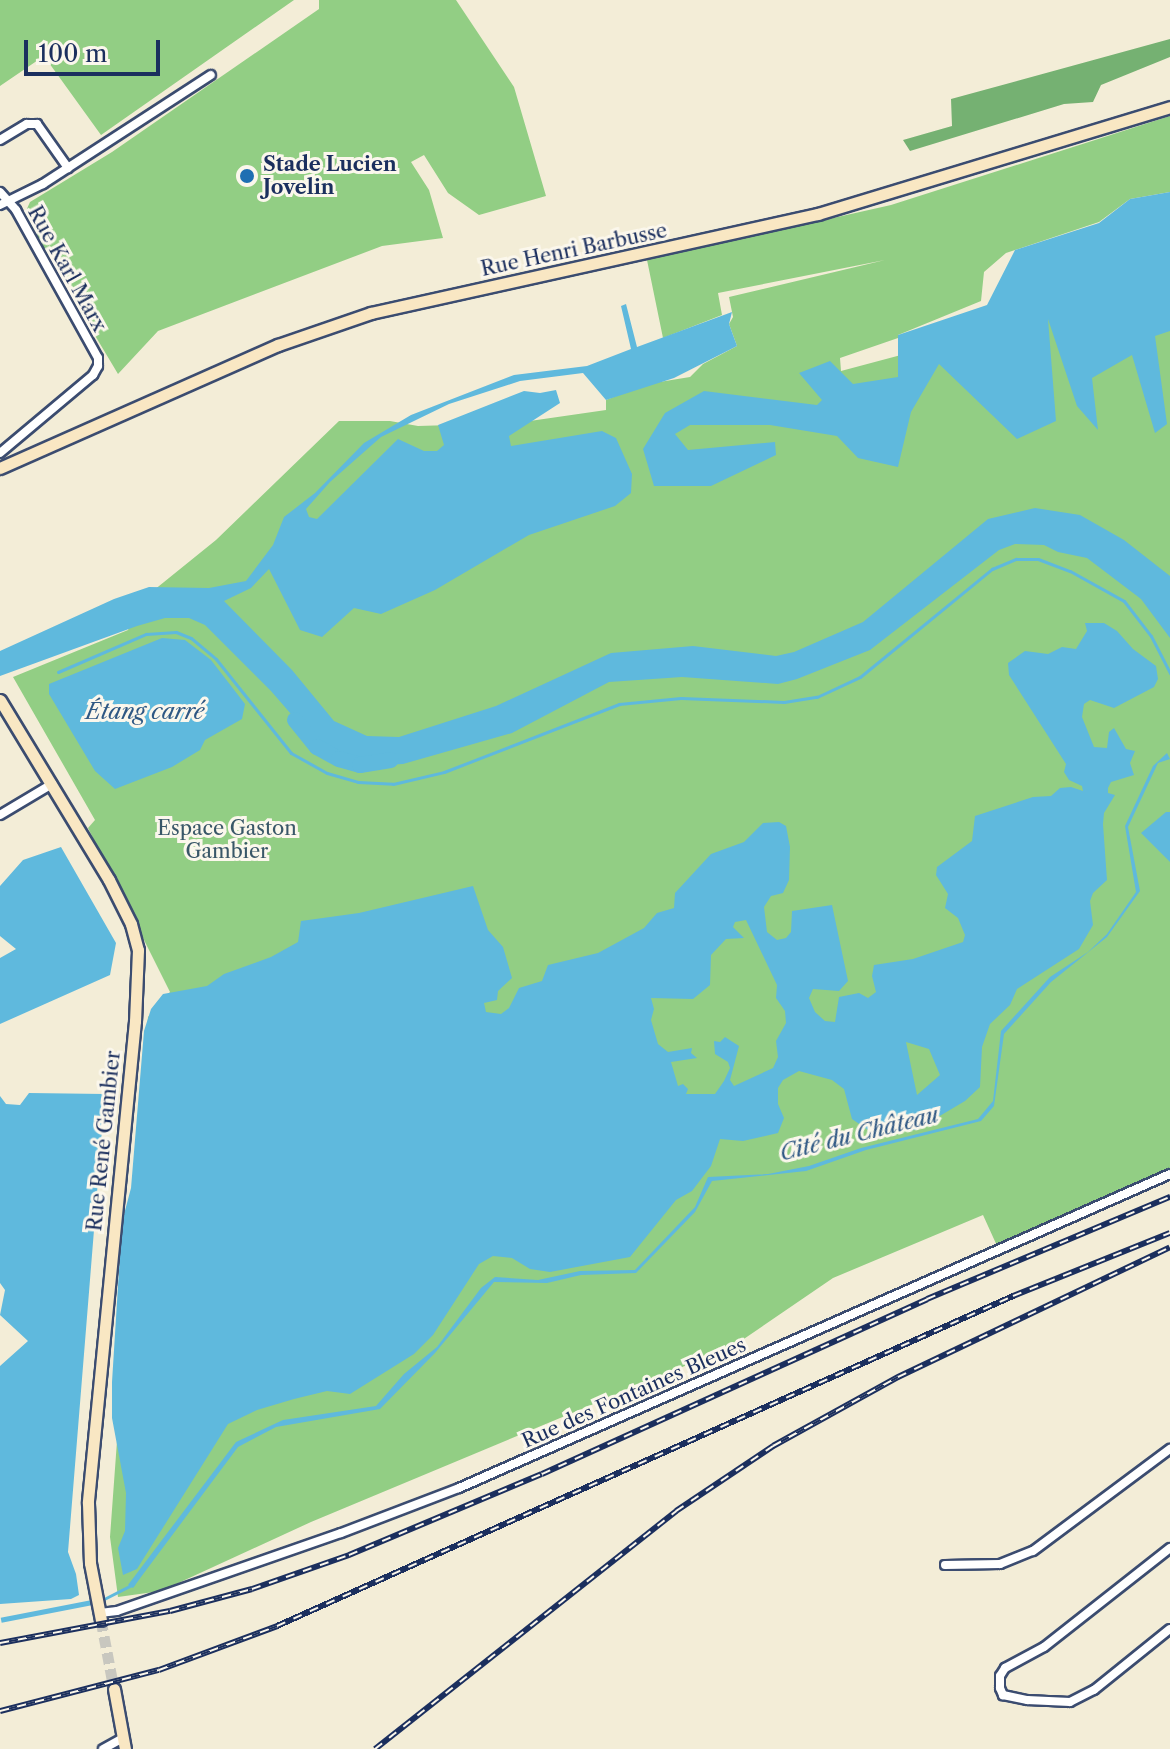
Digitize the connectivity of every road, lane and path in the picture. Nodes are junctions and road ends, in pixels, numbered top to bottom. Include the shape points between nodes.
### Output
1 (211, 75) dead end
2 (1170, 107) edge
3 (0, 140) edge
4 (68, 168) junction
5 (0, 192) edge
6 (4, 203) edge
7 (0, 453) edge
8 (0, 468) edge
9 (0, 700) edge
10 (52, 784) junction
11 (0, 815) edge
12 (1170, 1174) edge
13 (1170, 1449) edge
14 (1170, 1548) edge
15 (945, 1565) dead end
16 (101, 1617) joint
17 (1170, 1629) edge
18 (114, 1689) tunnel mouth
19 (124, 1743) edge
20 (103, 1749) edge

1 - 4 street
2 - 8 street, Rue Henri Barbusse via 818,214 371,313 278,345
3 - 4 street via 37,124
4 - 6 street
5 - 6 street, Rue Karl Marx
6 - 7 street, Rue Karl Marx via 63,294 98,366
9 - 10 street, Rue René Gambier
10 - 11 street
10 - 16 street, Rue René Gambier via 124,909 138,950 88,1491 90,1563
12 - 16 street, Rue des Fontaines Bleues via 459,1488
13 - 15 street via 1033,1551 1000,1564
14 - 17 street via 1044,1647 1005,1668 998,1682 1001,1693 1070,1702 1094,1690
18 - 19 street
19 - 20 street

